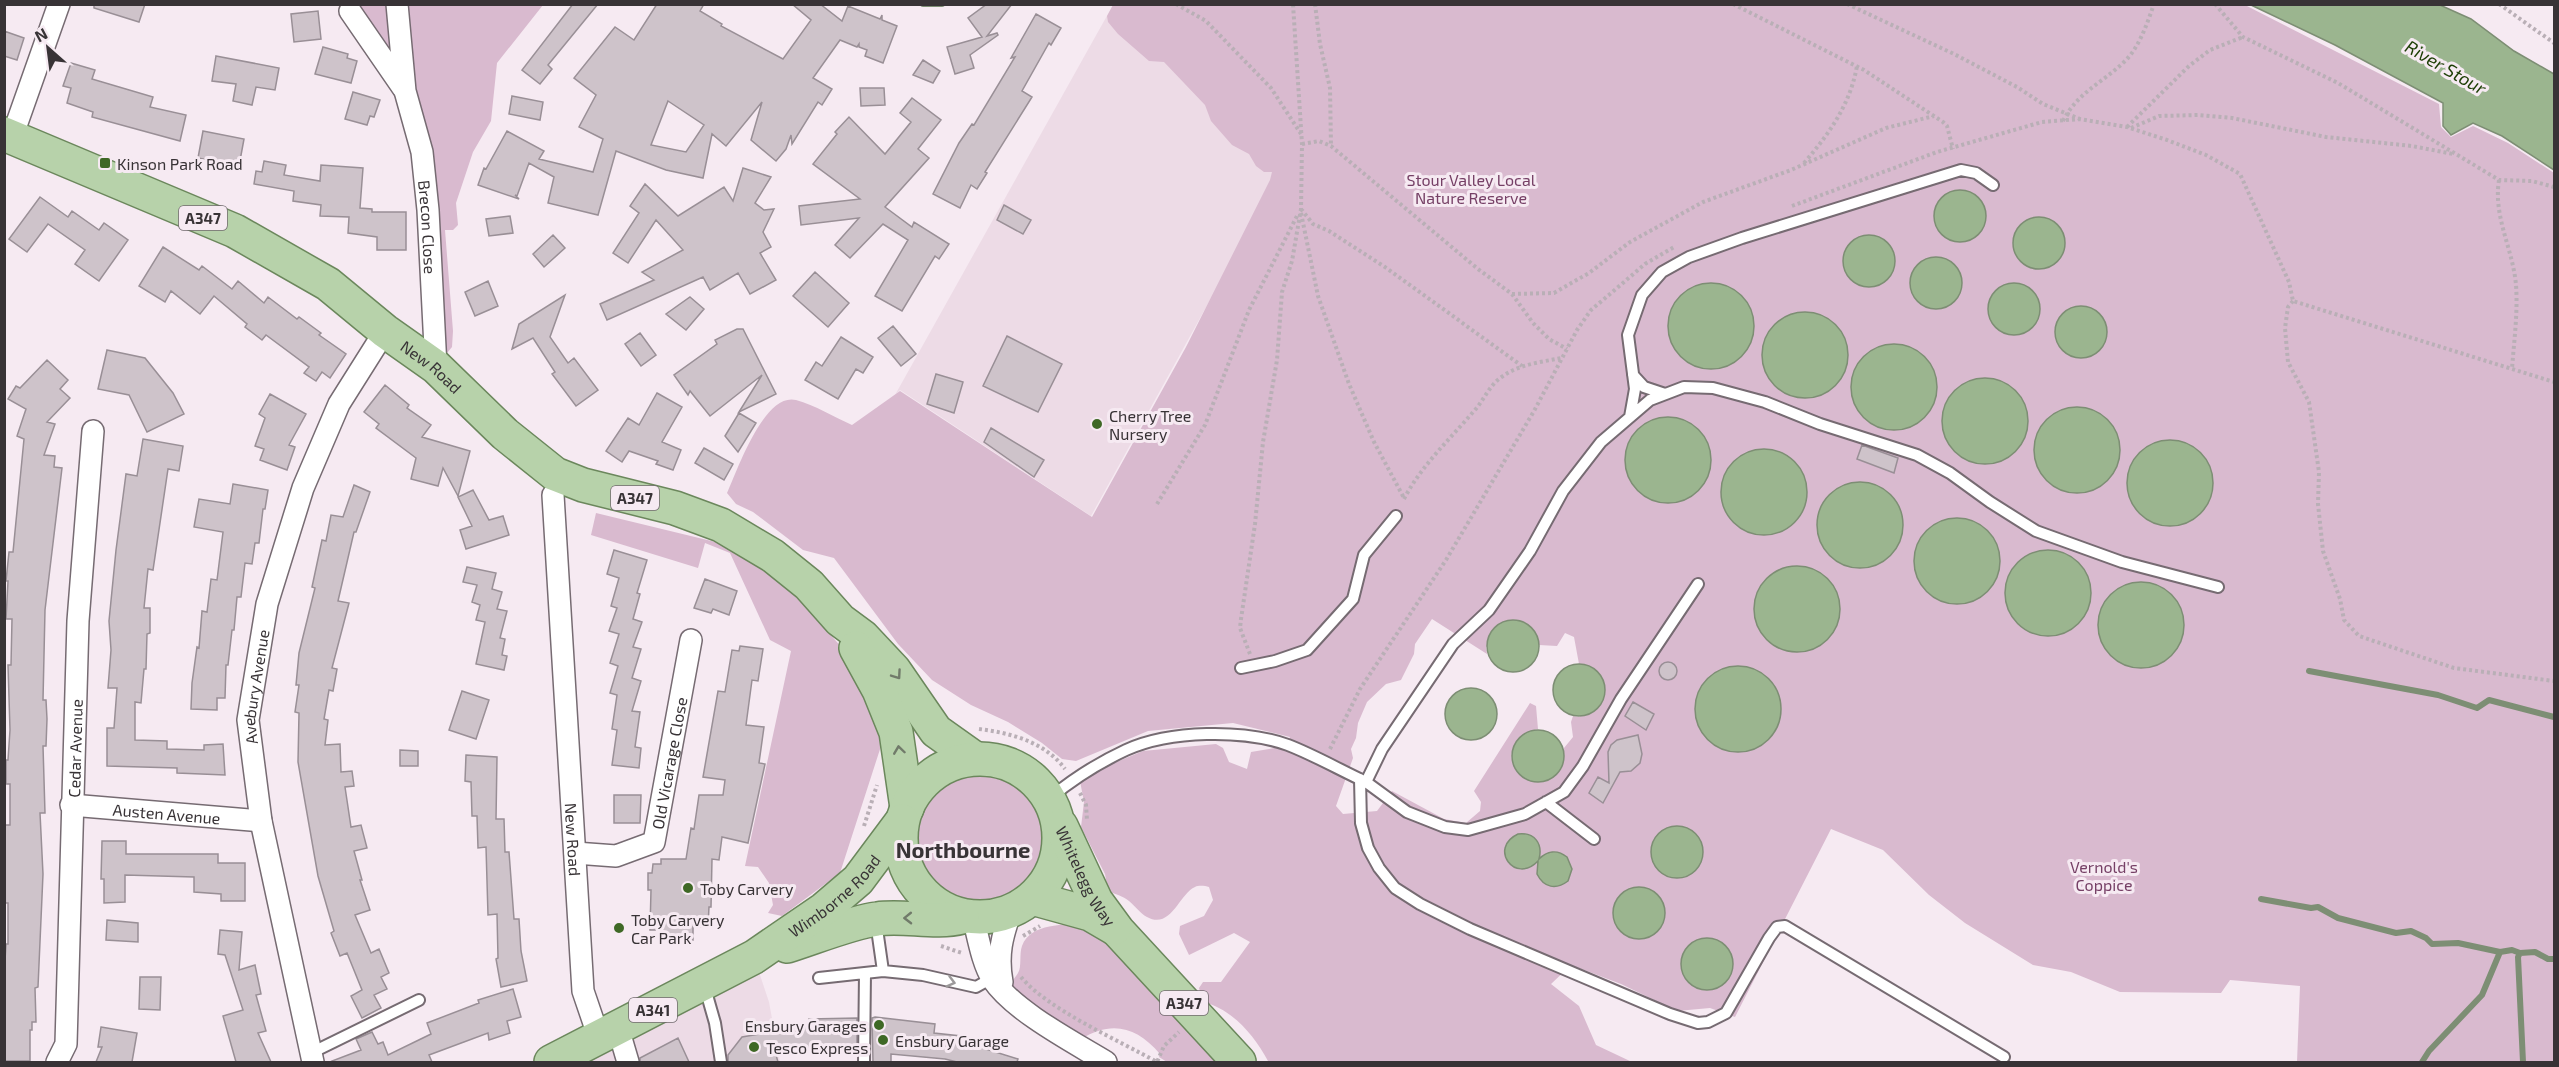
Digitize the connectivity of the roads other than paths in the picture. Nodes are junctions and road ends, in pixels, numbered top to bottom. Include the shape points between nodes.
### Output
1 (59, 4) edge
2 (397, 4) edge
3 (350, 11) dead end
4 (405, 91) junction
5 (8, 135) edge
6 (1993, 185) dead end
7 (385, 331) junction
8 (436, 367) junction
9 (1633, 375) junction
10 (1665, 394) junction
11 (1630, 417) junction
12 (93, 430) dead end
13 (553, 495) dead end
14 (1396, 516) dead end
15 (1698, 584) dead end
16 (2218, 587) dead end
17 (840, 620) junction
18 (691, 640) dead end
19 (1240, 668) dead end
20 (975, 758) junction
21 (1363, 780) junction
22 (1546, 802) junction
23 (71, 805) junction
24 (1067, 806) junction
25 (904, 814) junction
26 (261, 821) junction
27 (1594, 839) dead end
28 (575, 853) junction
29 (1029, 911) junction
30 (970, 916) junction
31 (876, 919) junction
32 (1118, 931) junction
33 (754, 957) junction
34 (998, 969) junction
35 (883, 971) junction
36 (865, 973) junction
37 (819, 978) dead end
38 (703, 982) junction
39 (419, 1000) dead end
40 (609, 1033) junction
41 (2004, 1057) dead end
42 (311, 1059) edge
43 (57, 1062) edge
44 (551, 1062) edge
45 (628, 1062) edge
46 (722, 1062) edge
47 (864, 1062) edge
48 (1106, 1062) edge
49 (1239, 1062) edge

1 - 5 street
2 - 4 street, Brecon Close
3 - 4 street, Brecon Close
4 - 8 street, Brecon Close via 423,164
5 - 7 main road, New Road / A347 via 235,231 328,284
6 - 9 lane via 1976,173 1961,170 1689,257 1662,272 1642,295 1628,335
7 - 8 main road, New Road / A347
7 - 26 street, Avebury Avenue via 339,404 307,477 267,604 248,720
8 - 17 main road, New Road / A347 via 505,434 555,474 721,525 773,556 809,585
9 - 10 lane via 1644,387
9 - 11 lane
10 - 11 lane via 1650,400
10 - 16 lane via 1684,387 1713,388 1917,455 2036,531 2122,562
11 - 21 lane via 1600,442 1563,491 1530,551 1489,610 1453,644
12 - 23 street, Cedar Avenue via 78,621
13 - 28 street, New Road
14 - 19 lane via 1364,555 1353,599 1307,650
15 - 22 lane via 1583,766 1564,792
17 -> 20 main road, New Road / A347 via 863,637 894,670 936,731
25 -> 17 main road, New Road / A347 via 896,732 879,690
18 - 28 street, Old Vicarage Close via 654,842 616,856
20 - 24 main road via 1018,767
20 - 25 main road via 934,773 918,789
21 - 22 lane via 1407,812 1445,827 1468,830 1525,814
21 - 24 lane via 1287,745 1242,735 1172,738 1128,749
21 - 41 lane via 1360,823 1379,868 1395,888 1470,929 1698,1023 1726,1012 1769,938 1777,927 1785,926
22 - 27 lane
23 - 26 street, Austen Avenue
23 - 43 street, Cedar Avenue via 66,1044
24 - 29 main road via 1056,862
24 - 32 main road, Whitelegg Way / A347 via 1096,901
25 - 30 main road via 902,848 909,874 933,902
25 - 33 main road, Wimborne Road / A341 via 858,880 824,909
26 - 42 street, Avebury Avenue
28 - 40 street, New Road via 583,991
29 - 30 main road
29 - 32 main road, Whitelegg Way / A347 via 1090,914
29 - 34 street via 1000,941
30 -> 31 main road, Wimborne Road / A341 via 947,921
30 - 34 street
31 - 33 main road, Wimborne Road / A341
31 - 35 lane
32 - 49 main road, Whitelegg Way / A347
33 - 38 main road, Wimborne Road / A341
35 -> 34 lane via 976,987
34 - 48 street via 1017,1004
35 - 36 lane
36 - 37 lane
36 - 47 lane
38 - 40 main road, Wimborne Road / A341
38 - 46 lane
39 - 42 lane
40 - 44 main road, Wimborne Road / A341
40 - 45 street

